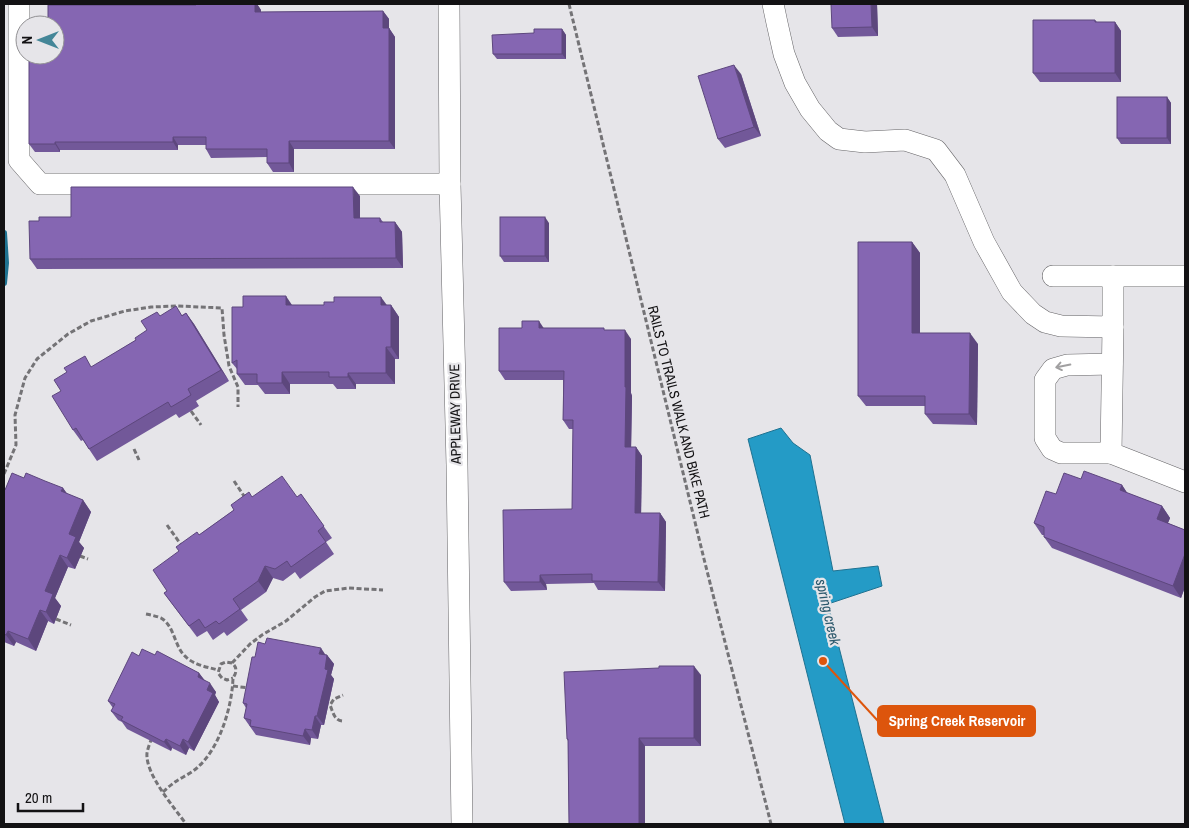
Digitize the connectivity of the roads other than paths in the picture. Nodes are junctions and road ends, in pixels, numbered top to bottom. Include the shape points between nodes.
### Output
1 (19, 4) edge
2 (449, 4) edge
3 (774, 4) edge
4 (450, 184) junction
5 (1053, 276) dead end
6 (1114, 276) junction
7 (1185, 276) edge
8 (1113, 327) junction
9 (1112, 364) junction
10 (1111, 453) junction
11 (1185, 482) edge
12 (462, 824) edge

1 - 4 street via 19,160 40,184
2 - 4 street, APPLEWAY DRIVE
3 - 8 street via 784,54 795,83 828,131 839,139 865,142 904,140 936,150 955,174 984,242 1012,292 1033,314 1045,322 1061,326
4 - 12 street, APPLEWAY DRIVE
5 - 6 street
6 - 7 street
6 - 8 street
8 - 9 street
9 - 10 street
9 -> 10 street via 1053,368 1045,380 1045,438 1052,449 1061,454
10 - 11 street

